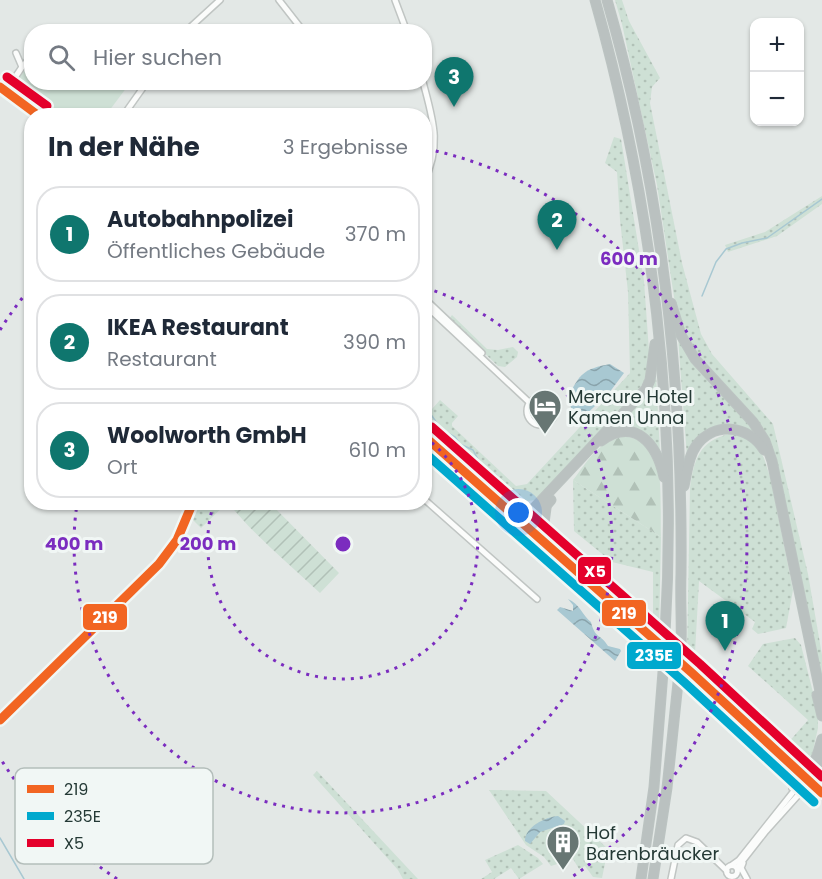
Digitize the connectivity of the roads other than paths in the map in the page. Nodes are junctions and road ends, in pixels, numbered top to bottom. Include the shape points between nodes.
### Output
1 (220, 0) edge
2 (279, 0) edge
3 (395, 0) edge
4 (595, 0) edge
5 (607, 0) edge
6 (194, 24) edge
7 (298, 24) edge
8 (404, 24) edge
9 (16, 53) dead end
10 (24, 65) edge
11 (22, 67) junction
12 (3, 89) edge
13 (141, 90) edge
14 (425, 90) edge
15 (29, 108) edge
16 (129, 108) edge
17 (430, 108) edge
18 (432, 114) edge
19 (432, 163) edge
20 (664, 280) junction
21 (432, 306) edge
22 (432, 311) edge
23 (657, 320) junction
24 (503, 377) junction
25 (530, 403) junction
26 (432, 434) edge
27 (432, 443) edge
28 (669, 500) junction
29 (681, 501) junction
30 (548, 503) junction
31 (432, 506) edge
32 (191, 510) edge
33 (527, 522) junction
34 (550, 540) junction
35 (537, 599) dead end
36 (822, 701) edge
37 (822, 716) edge
38 (0, 720) edge
39 (822, 739) edge
40 (780, 756) junction
41 (822, 761) edge
42 (812, 778) edge
43 (822, 793) edge
44 (789, 795) junction
45 (751, 849) junction
46 (744, 852) junction
47 (712, 855) junction
48 (718, 859) junction
49 (733, 870) junction
50 (641, 879) edge
51 (653, 879) edge
52 (671, 879) edge
53 (745, 879) edge

1 - 6 street
2 - 7 street
3 - 8 street
4 - 23 highway via 636,176
5 - 20 highway via 640,137
9 - 11 street
10 - 11 street
11 - 12 street
12 - 15 main road
13 - 16 street
14 - 17 street
18 - 19 street via 436,142
20 - 29 highway
20 - 36 highway via 681,335 694,359 753,422 765,441
21 - 24 street
22 - 24 street
23 - 28 highway
23 - 33 highway via 653,366 646,389
24 - 25 street
25 - 25 street via 527,415 532,422 544,425 551,420 554,409 549,401 540,398
26 - 33 main road
27 - 33 main road
28 - 30 highway via 659,456 647,440 619,433 600,442
28 - 50 highway, bridge via 664,659 654,787
29 - 37 highway via 692,453 705,437 734,429 759,442 771,469
29 - 51 highway, bridge via 681,647
30 - 33 highway
30 - 34 highway via 544,523
31 - 35 street
32 - 38 street via 177,540 159,564
33 - 34 main road
33 - 40 main road
34 - 42 main road
39 - 42 highway
40 - 42 main road
40 - 44 street via 794,774
41 - 42 highway
42 - 43 main road
42 - 44 street
42 - 45 street
44 - 46 street
45 - 49 street
45 - 53 street via 741,866
46 - 48 street via 732,862
46 - 49 street
47 - 48 street
47 - 49 street
47 - 52 street via 692,839 681,840
48 - 49 street
49 - 53 street

